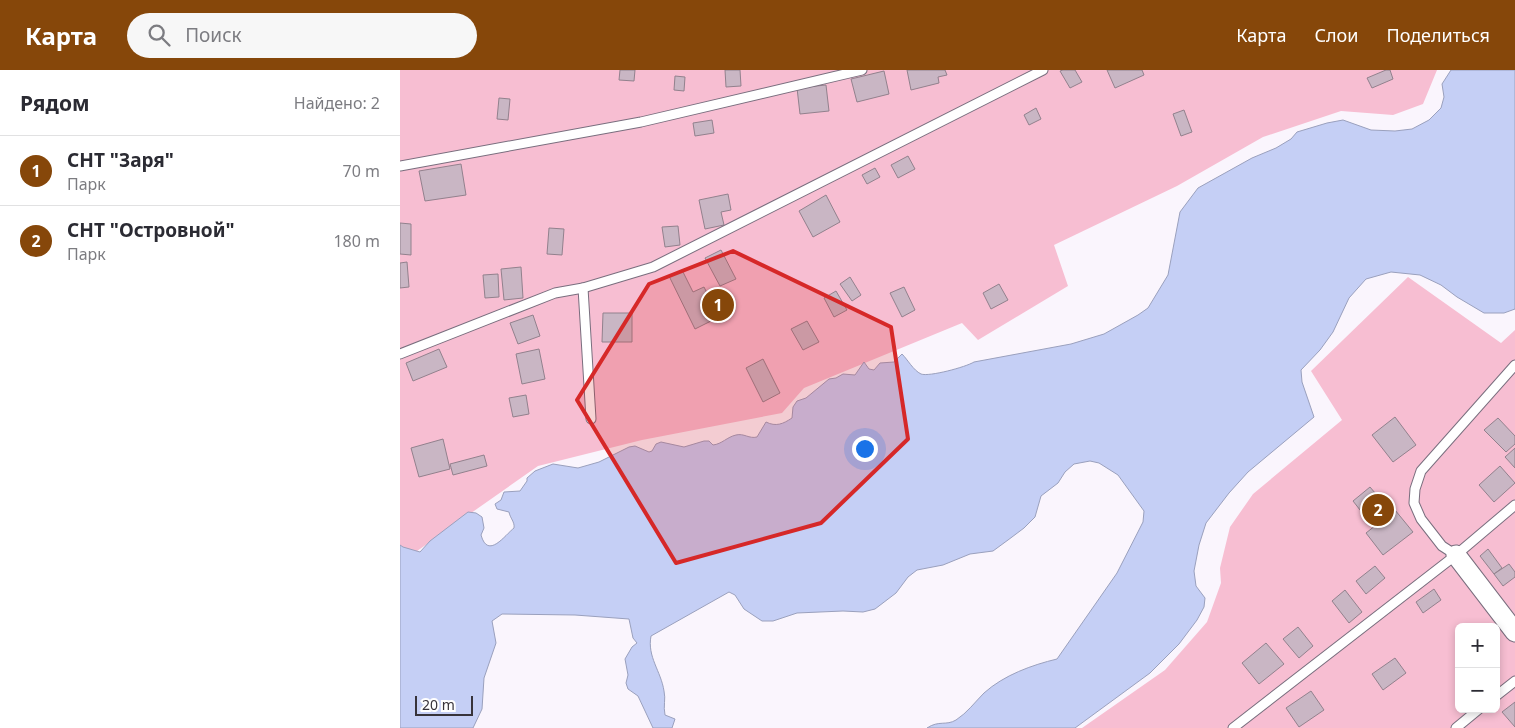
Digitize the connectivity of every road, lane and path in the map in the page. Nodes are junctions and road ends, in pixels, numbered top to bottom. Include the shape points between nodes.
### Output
1 (862, 70) edge
2 (1043, 70) edge
3 (400, 166) edge
4 (583, 288) junction
5 (400, 354) edge
6 (1515, 365) edge
7 (591, 419) dead end
8 (1515, 506) edge
9 (1456, 555) junction
10 (1515, 632) edge
11 (1515, 681) edge
12 (1500, 693) edge
13 (1475, 713) edge
14 (1233, 728) edge
15 (1456, 728) edge

1 - 3 lane via 641,122
2 - 4 lane via 653,266
4 - 5 lane via 556,293
4 - 7 lane
6 - 9 lane via 1426,464 1415,490 1414,504 1421,519 1442,546
8 - 9 lane
9 - 10 street
9 - 14 lane
11 - 12 lane
13 - 15 lane

